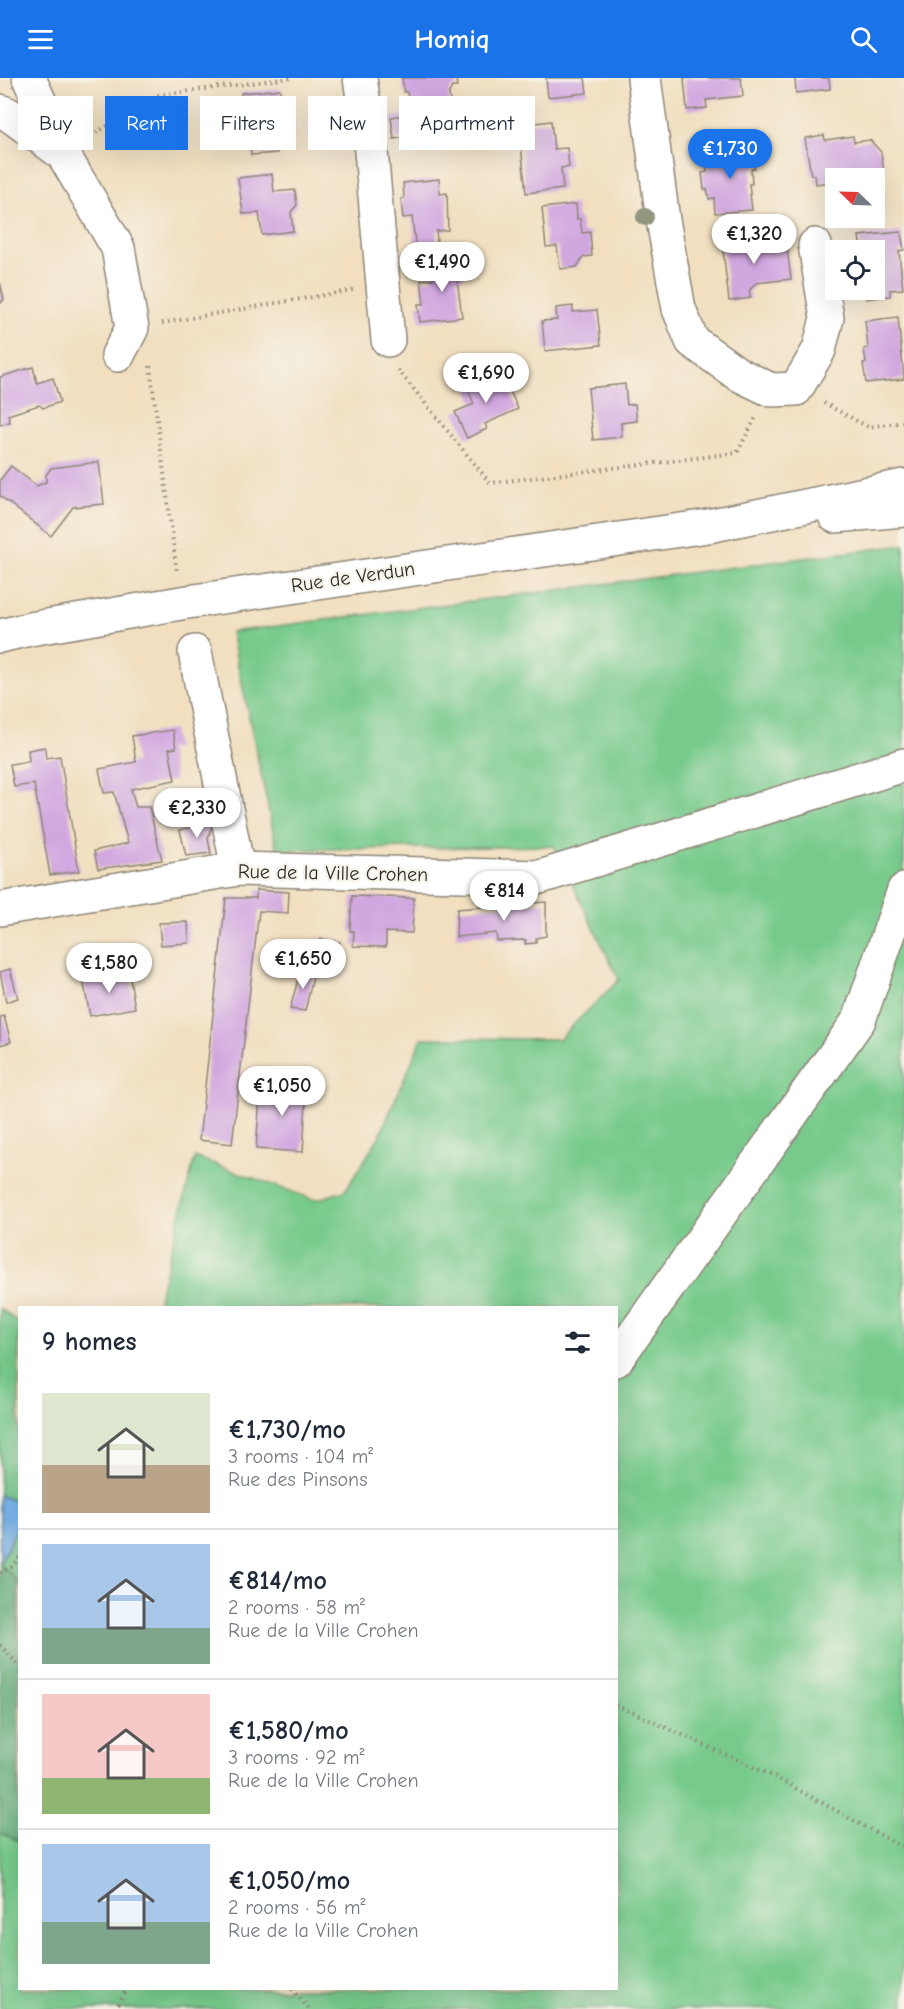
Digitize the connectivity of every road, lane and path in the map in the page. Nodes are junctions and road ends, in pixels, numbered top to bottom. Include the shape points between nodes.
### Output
1 (29, 78) edge
2 (290, 78) edge
3 (360, 78) edge
4 (644, 78) edge
5 (0, 111) edge
6 (63, 154) junction
7 (815, 245) dead end
8 (383, 285) junction
9 (388, 340) joint
10 (133, 348) junction
11 (784, 390) junction
12 (904, 422) edge
13 (904, 486) edge
14 (904, 510) edge
15 (708, 525) junction
16 (181, 603) junction
17 (0, 636) edge
18 (195, 652) dead end
19 (904, 765) edge
20 (238, 869) junction
21 (904, 890) edge
22 (0, 909) edge
23 (618, 1357) edge
24 (18, 1559) edge
25 (0, 1573) edge
26 (0, 1645) edge
27 (18, 1665) edge
28 (618, 1707) edge
29 (904, 1848) edge
30 (126, 1990) edge
31 (293, 1990) edge
32 (115, 2009) edge
33 (309, 2009) edge

1 - 6 street
2 - 6 path via 159,95
3 - 8 street
4 - 11 street via 679,309 692,341 738,375
5 - 6 street
6 - 10 street via 118,248
7 - 11 street via 827,318 819,350
8 - 9 street
8 - 10 path
9 - 11 path via 399,372 490,483 737,453
10 - 16 path
11 - 12 path via 868,427
13 - 15 street, Rue de Verdun
14 - 15 street, Rue de Verdun
15 - 16 street, Rue de Verdun
16 - 17 street, Rue de Verdun
18 - 20 street
19 - 20 street, Rue de la Ville Crohen via 540,877
20 - 22 street, Rue de la Ville Crohen
21 - 23 street via 859,1020
24 - 25 path
26 - 27 path
28 - 29 path via 773,1776
30 - 32 path
31 - 33 path

